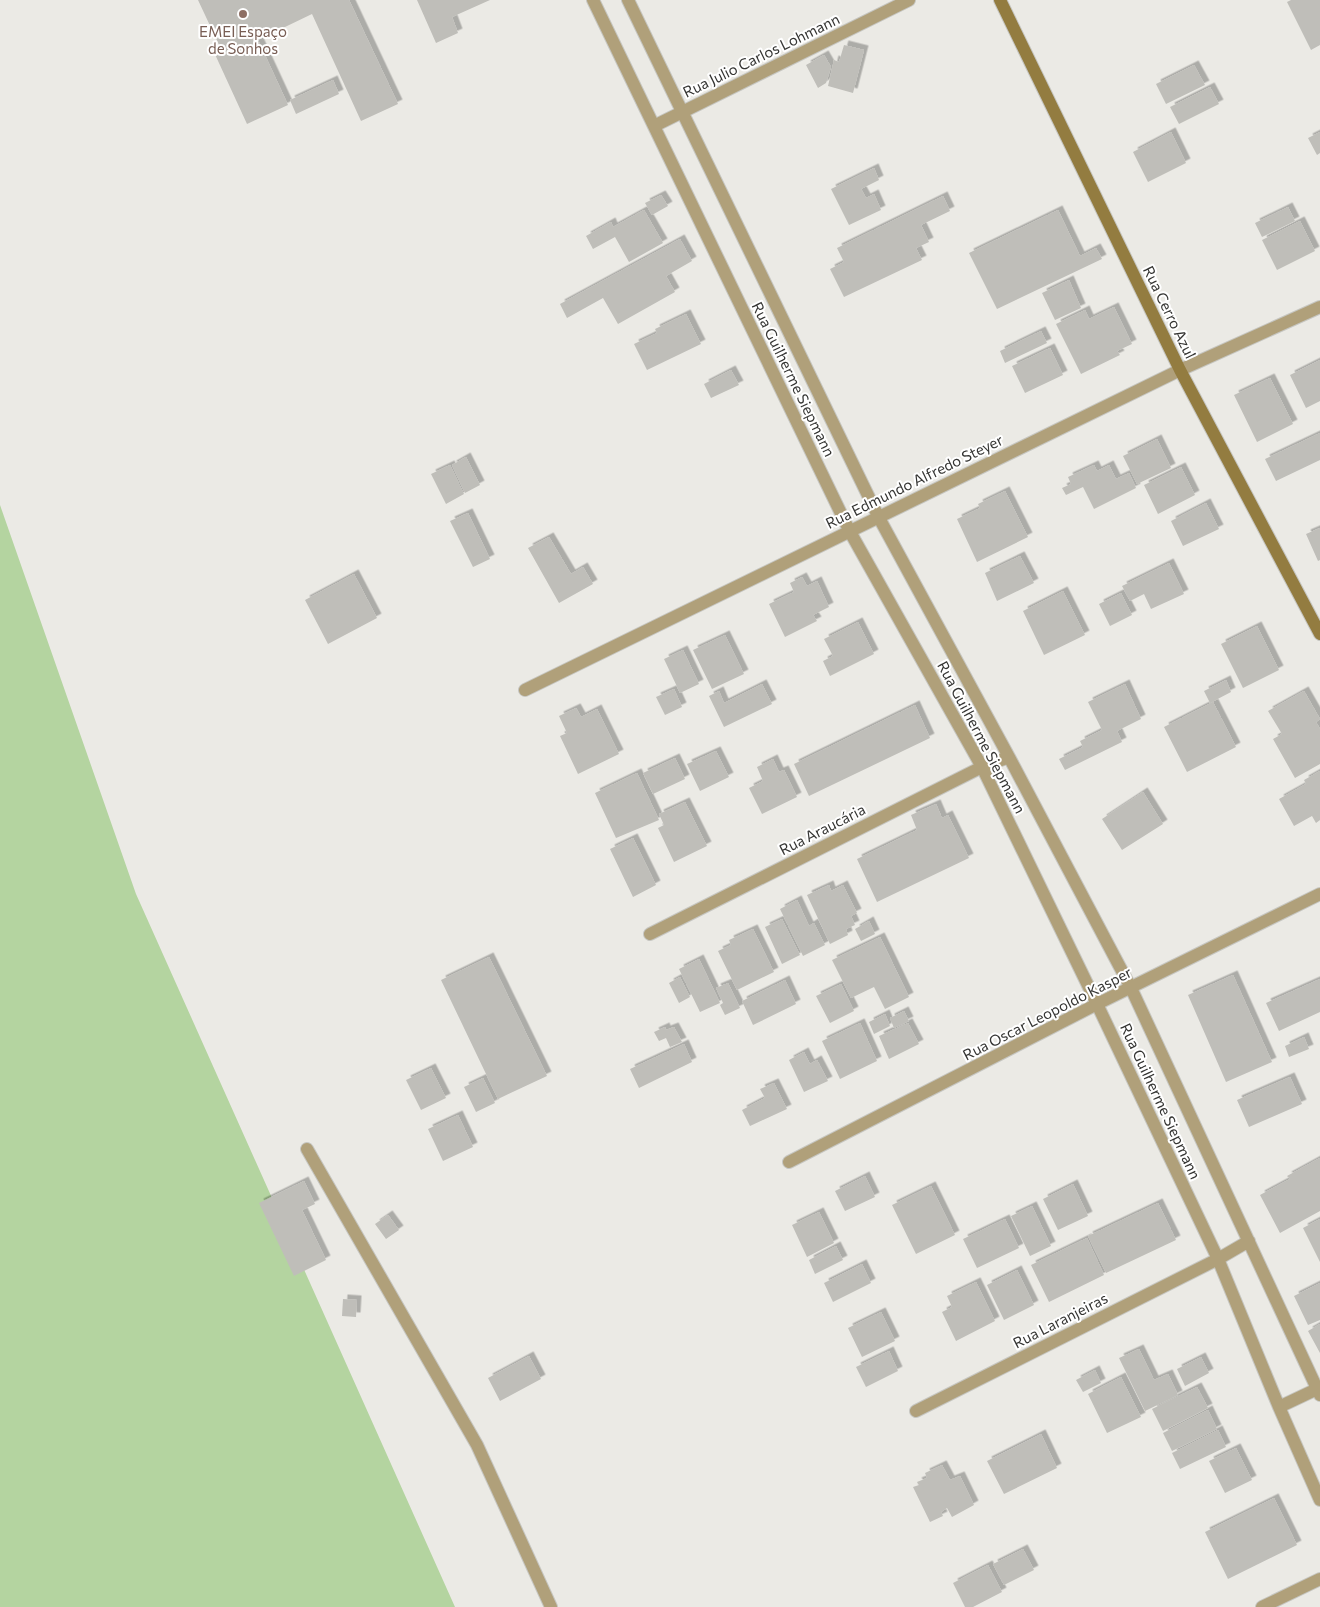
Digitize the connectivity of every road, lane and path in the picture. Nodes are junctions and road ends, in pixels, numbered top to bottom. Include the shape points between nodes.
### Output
1 (593, 0) edge
2 (628, 0) edge
3 (909, 0) edge
4 (1000, 0) edge
5 (681, 112) junction
6 (654, 126) junction
7 (1320, 307) edge
8 (1180, 370) junction
9 (878, 516) junction
10 (849, 530) junction
11 (1320, 634) edge
12 (525, 690) dead end
13 (1009, 757) junction
14 (982, 767) junction
15 (1320, 894) edge
16 (650, 934) dead end
17 (1131, 988) junction
18 (1097, 1004) junction
19 (307, 1150) dead end
20 (789, 1162) dead end
21 (1249, 1241) junction
22 (1218, 1259) junction
23 (1319, 1392) edge
24 (1279, 1407) junction
25 (916, 1411) dead end
26 (1320, 1500) edge
27 (1320, 1579) edge
28 (551, 1607) edge
29 (1262, 1607) edge

1 - 6 street, Rua Guilherme Siepmann
2 - 5 street, Rua Guilherme Siepmann
3 - 5 street, Rua Julio Carlos Lohmann
4 - 8 street, Rua Cerro Azul
5 - 6 street, Rua Julio Carlos Lohmann
5 - 9 street, Rua Guilherme Siepmann
6 - 10 street, Rua Guilherme Siepmann
7 - 8 street, Rua Edmundo Alfredo Steyer
8 - 9 street, Rua Edmundo Alfredo Steyer
8 - 11 street, Rua Cerro Azul
9 - 10 street, Rua Edmundo Alfredo Steyer
9 - 13 street, Rua Guilherme Siepmann
10 - 12 street, Rua Edmundo Alfredo Steyer
10 - 14 street, Rua Guilherme Siepmann
13 - 14 street, Rua Araucária
13 - 17 street, Rua Guilherme Siepmann
14 - 16 street, Rua Araucária
14 - 18 street, Rua Guilherme Siepmann
15 - 17 street, Rua Oscar Leopoldo Kasper
17 - 18 street, Rua Oscar Leopoldo Kasper
17 - 21 street, Rua Guilherme Siepmann
18 - 20 street, Rua Oscar Leopoldo Kasper
18 - 22 street, Rua Guilherme Siepmann
19 - 28 street via 477,1444
21 - 22 street, Rua Laranjeiras
21 - 23 street, Rua Guilherme Siepmann
22 - 24 street, Rua Guilherme Siepmann
22 - 25 street, Rua Laranjeiras
23 - 24 street
24 - 26 street, Rua Guilherme Siepmann
27 - 29 street

